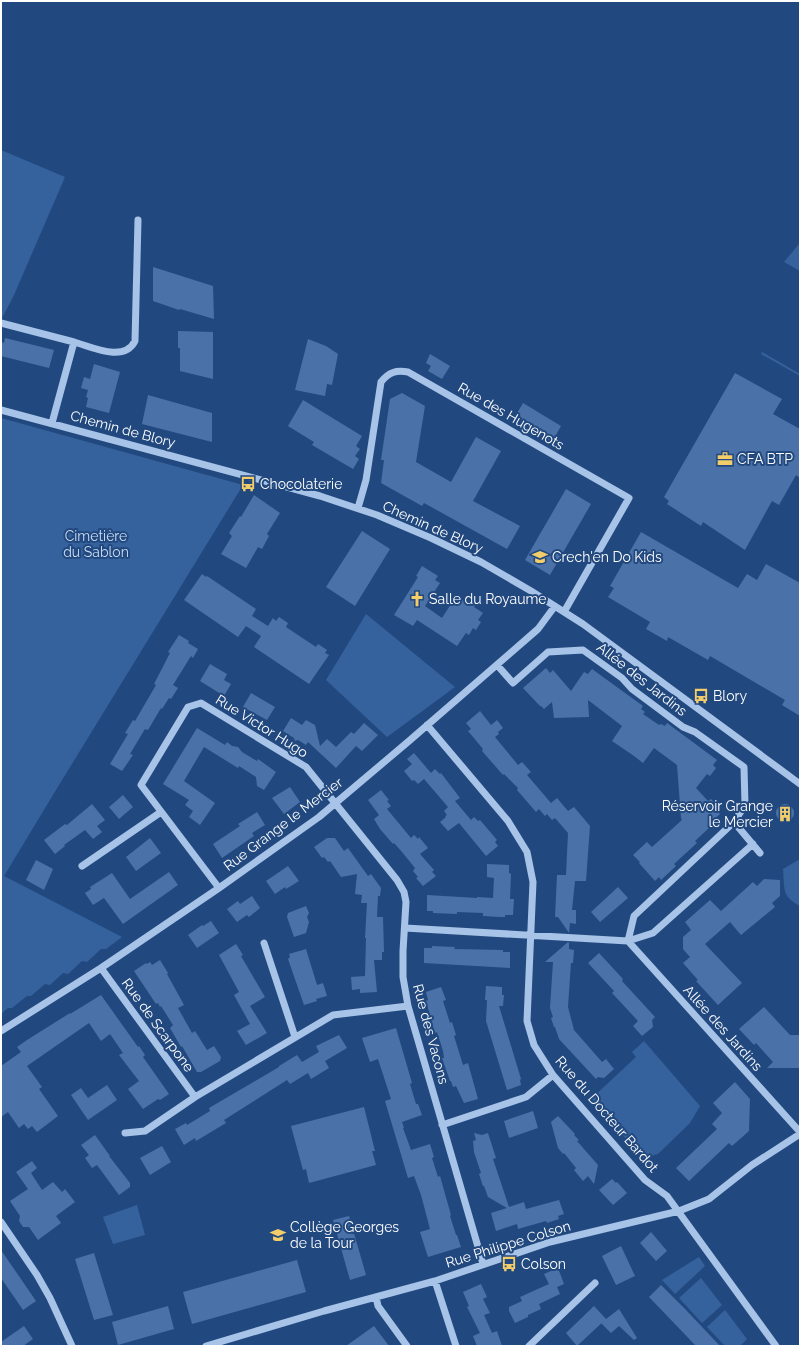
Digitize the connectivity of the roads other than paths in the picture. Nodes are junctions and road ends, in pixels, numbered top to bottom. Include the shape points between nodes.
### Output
1 (138, 220) dead end
2 (1, 323) edge
3 (74, 342) junction
4 (1, 410) edge
5 (52, 423) junction
6 (358, 508) junction
7 (555, 606) junction
8 (564, 612) junction
9 (497, 665) junction
10 (427, 725) junction
11 (800, 784) edge
12 (336, 804) junction
13 (161, 812) junction
14 (734, 822) junction
15 (753, 844) junction
16 (760, 853) dead end
17 (82, 866) dead end
18 (219, 888) junction
19 (405, 928) junction
20 (530, 936) junction
21 (628, 941) junction
22 (264, 943) dead end
23 (101, 968) junction
24 (408, 1006) junction
25 (1, 1031) edge
26 (295, 1037) junction
27 (553, 1075) junction
28 (194, 1097) junction
29 (442, 1125) junction
30 (125, 1133) dead end
31 (800, 1133) edge
32 (679, 1211) junction
33 (1, 1222) edge
34 (483, 1264) junction
35 (434, 1281) junction
36 (595, 1283) dead end
37 (376, 1297) junction
38 (72, 1346) edge
39 (206, 1346) edge
40 (407, 1346) edge
41 (456, 1346) edge
42 (529, 1346) edge
43 (776, 1346) edge

1 - 3 street via 136,337 132,346 113,353
2 - 3 street
3 - 5 street
4 - 5 street, Chemin de Blory
5 - 6 street, Chemin de Blory via 286,485
6 - 7 street, Chemin de Blory via 481,562
6 - 8 street, Rue des Hugenots via 366,480 381,382 385,376 395,371 408,372 629,498
7 - 8 street, Chemin de Blory
7 - 9 street, Rue Grange le Mercier via 538,629
8 - 11 street, Chemin de Blory
9 - 10 street, Rue Grange le Mercier
9 - 14 street, Allée des Jardins via 513,683 548,652 583,650 683,727 695,732 744,767 745,805
10 - 12 street, Rue Grange le Mercier
10 - 20 street, Rue du Docteur Bardot via 508,821 527,852 533,882
12 - 13 street, Rue Victor Hugo via 306,767 201,703 188,707 141,786
12 - 18 street, Rue Grange le Mercier
12 - 19 street, Rue des Vacons via 404,892
13 - 17 street
13 - 18 street, Rue Victor Hugo
14 - 15 street
14 - 21 street, Allée des Jardins via 634,916
15 - 16 street
15 - 21 street via 652,933
18 - 23 street, Rue Grange le Mercier
19 - 20 street
19 - 24 street, Rue des Vacons via 403,977
20 - 21 street
20 - 27 street, Rue du Docteur Bardot via 527,1021 534,1045
21 - 31 street, Allée des Jardins
22 - 26 street
23 - 25 street, Rue Grange le Mercier
23 - 28 street, Rue de Scarpone
24 - 26 street via 333,1015
24 - 29 street, Rue des Vacons
26 - 28 street
27 - 29 street via 526,1097
27 - 32 street, Rue du Docteur Bardot via 645,1180 663,1192
28 - 30 street via 145,1131
29 - 34 street, Rue des Vacons
31 - 32 street, Rue Philippe Colson via 752,1165 709,1199
32 - 34 street, Rue Philippe Colson via 550,1242
32 - 43 street, Rue du Docteur Bardot
33 - 38 street via 37,1275
34 - 35 street, Rue Philippe Colson
35 - 37 street, Rue Philippe Colson
35 - 41 street
36 - 42 street
37 - 39 street, Rue Philippe Colson
37 - 40 street via 378,1306

